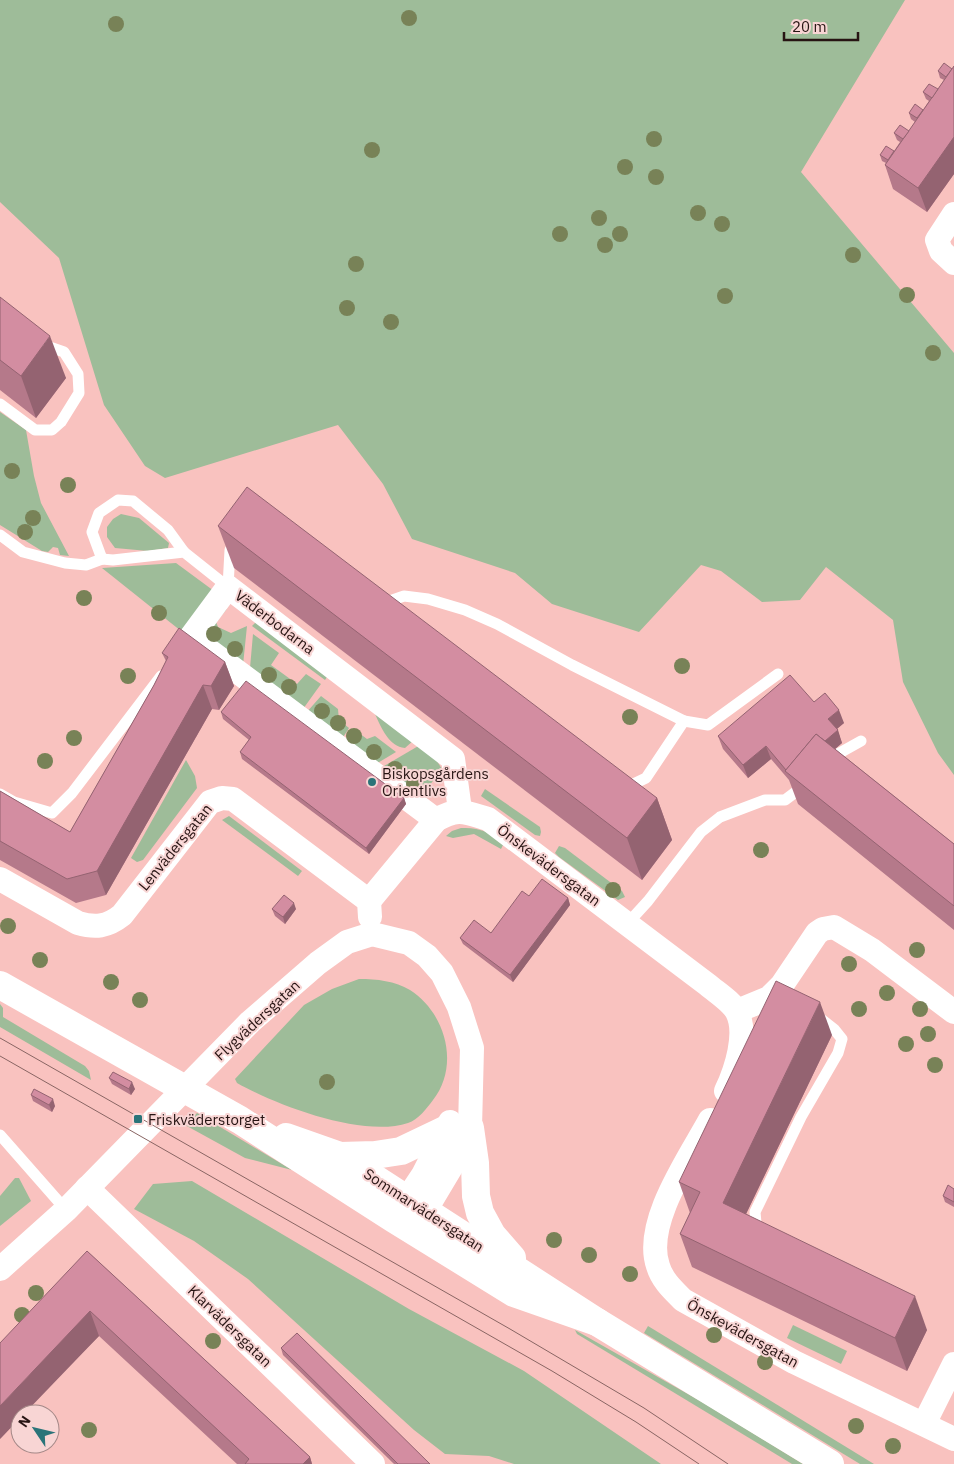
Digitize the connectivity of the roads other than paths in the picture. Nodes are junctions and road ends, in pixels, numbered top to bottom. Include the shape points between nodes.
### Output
1 (954, 214) edge
2 (954, 263) edge
3 (29, 338) edge
4 (0, 404) edge
5 (0, 534) edge
6 (242, 535) edge
7 (184, 552) junction
8 (102, 559) junction
9 (228, 587) junction
10 (380, 604) edge
11 (167, 668) edge
12 (778, 674) dead end
13 (684, 721) junction
14 (860, 741) dead end
15 (617, 782) edge
16 (0, 794) edge
17 (460, 810) junction
18 (436, 820) junction
19 (0, 879) edge
20 (368, 901) junction
21 (627, 924) junction
22 (372, 934) junction
23 (0, 985) edge
24 (807, 1009) edge
25 (737, 1011) junction
26 (954, 1012) edge
27 (240, 1120) junction
28 (457, 1129) junction
29 (0, 1134) edge
30 (340, 1156) junction
31 (88, 1188) junction
32 (66, 1210) junction
33 (410, 1215) junction
34 (764, 1245) edge
35 (0, 1269) edge
36 (529, 1278) junction
37 (597, 1322) junction
38 (954, 1364) edge
39 (924, 1424) junction
40 (954, 1439) edge
41 (367, 1462) edge
42 (830, 1464) edge

1 - 2 street via 937,240 941,251
3 - 4 lane via 64,352 78,374 79,392 61,422 52,430 34,430
5 - 8 lane via 23,552 65,563 86,565
6 - 9 lane via 230,550
7 - 8 lane
7 - 8 lane via 168,530 133,501 118,500 99,513 92,532
7 - 9 lane
9 - 17 street, Väderbodarna via 454,758
9 - 18 street, Väderbodarna via 188,641
10 - 13 lane via 404,596 465,610
11 - 16 lane via 72,793 52,813 14,802
12 - 13 lane via 708,725
13 - 15 lane via 646,778 625,788
14 - 21 lane via 825,762 799,791 785,800 765,800 720,817 707,827
17 - 18 street
17 - 21 street, Önskevädersgatan via 488,819
18 - 20 street
19 - 20 street, Lenvädersgatan via 78,923 92,927 107,925 122,915 202,810 210,802 233,798
20 - 22 street
21 - 25 street, Önskevädersgatan
22 - 28 street via 409,943 428,956 442,973 459,1007 472,1048 472,1073 469,1096
22 - 31 street, Flygvädersgatan via 347,942 250,1022
23 - 27 street, Sommarvädersgatan
24 - 34 lane via 842,1039 838,1053 800,1118 755,1212 755,1231
25 - 26 street via 780,993 817,933 834,927 872,950
25 - 39 street, Önskevädersgatan via 741,1035 736,1066 727,1089 667,1200 655,1247 658,1266 668,1285 683,1300 794,1362
27 - 30 street, Sommarvädersgatan
27 - 33 street, Sommarvädersgatan
28 - 30 street via 401,1151
28 - 33 street via 459,1154
28 - 36 street via 475,1163 480,1213 492,1235
29 - 32 lane
30 - 33 street, Sommarvädersgatan
31 - 32 street, Flygvädersgatan
31 - 41 street, Klarvädersgatan
32 - 35 street, Flygvädersgatan
33 - 36 street, Sommarvädersgatan
33 - 37 street, Sommarvädersgatan via 514,1293
36 - 37 street, Sommarvädersgatan
37 - 42 street, Sommarvädersgatan
38 - 39 street
39 - 40 street, Önskevädersgatan

